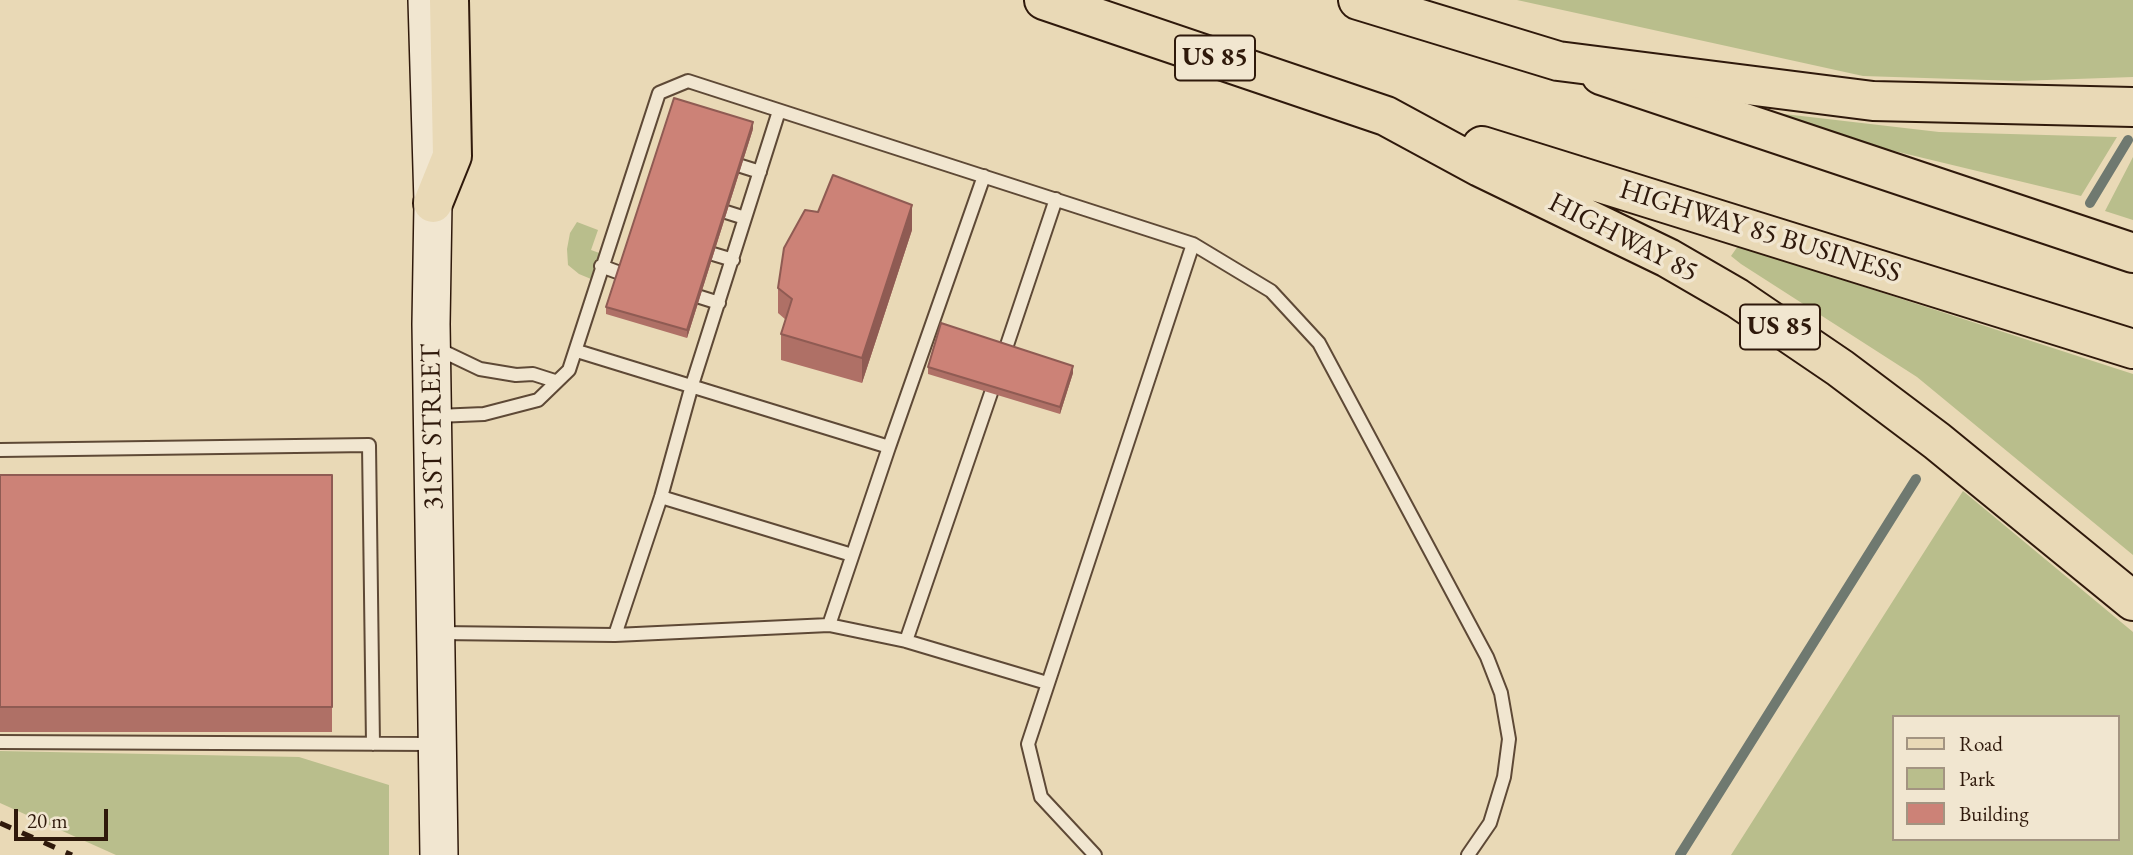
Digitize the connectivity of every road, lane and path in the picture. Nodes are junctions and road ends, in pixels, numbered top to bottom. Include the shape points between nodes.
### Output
1 (428, 0) edge
2 (449, 0) edge
3 (1044, 0) edge
4 (1358, 0) edge
5 (1558, 61) junction
6 (2133, 107) edge
7 (779, 111) junction
8 (1386, 116) junction
9 (644, 136) junction
10 (662, 142) edge
11 (741, 166) edge
12 (760, 172) junction
13 (984, 176) junction
14 (630, 181) junction
15 (647, 187) edge
16 (1056, 199) junction
17 (433, 203) junction
18 (726, 212) edge
19 (745, 218) junction
20 (616, 223) junction
21 (634, 229) edge
22 (1192, 244) junction
23 (2133, 253) edge
24 (713, 254) edge
25 (733, 260) junction
26 (601, 266) junction
27 (620, 273) edge
28 (699, 298) edge
29 (719, 303) junction
30 (432, 346) junction
31 (2133, 349) edge
32 (576, 351) junction
33 (1005, 351) edge
34 (555, 381) junction
35 (692, 385) junction
36 (991, 393) edge
37 (433, 416) junction
38 (889, 447) junction
39 (0, 450) edge
40 (661, 497) junction
41 (852, 555) junction
42 (2133, 601) edge
43 (829, 625) junction
44 (435, 633) junction
45 (615, 635) junction
46 (906, 640) junction
47 (1047, 683) junction
48 (0, 742) edge
49 (373, 744) junction
50 (437, 744) junction
51 (439, 855) edge
52 (1095, 855) edge
53 (1468, 855) edge

1 - 17 street, 31ST STREET
2 - 17 main road via 453,156
3 - 8 main road, HIGHWAY 85 / US 85
4 - 5 main road
5 - 6 main road via 1873,101
5 - 23 main road
7 - 9 lane via 688,81 659,93
7 - 12 lane
7 - 13 lane
8 - 31 main road, HIGHWAY 85 BUSINESS
8 - 42 main road, HIGHWAY 85 / US 85 via 1668,258 1737,298 1937,440
9 - 10 lane
9 - 14 lane
11 - 12 lane
12 - 19 lane
13 - 16 lane
13 - 38 lane
14 - 15 lane
14 - 20 lane
16 - 22 lane
16 - 33 lane
17 - 30 street, 31ST STREET
18 - 19 lane
19 - 25 lane
20 - 21 lane
20 - 26 lane
22 - 47 lane
22 - 53 lane via 1271,291 1319,343 1487,657 1501,693 1509,739 1504,777 1490,823
24 - 25 lane
25 - 29 lane
26 - 27 lane
26 - 32 lane
28 - 29 lane
29 - 35 lane
30 - 34 lane via 480,369
30 - 37 street, 31ST STREET
32 - 34 lane via 569,370
32 - 35 lane
34 - 37 lane via 538,400 511,408
35 - 38 lane
35 - 40 lane
36 - 46 lane
37 - 44 street, 31ST STREET
38 - 41 lane
39 - 49 lane via 369,445
40 - 41 lane
40 - 45 lane
41 - 43 lane
43 - 45 lane
43 - 46 lane
44 - 45 lane
44 - 50 street, 31ST STREET
46 - 47 lane
47 - 52 lane via 1028,744 1041,797
48 - 49 lane
49 - 50 lane
50 - 51 street, 31ST STREET

